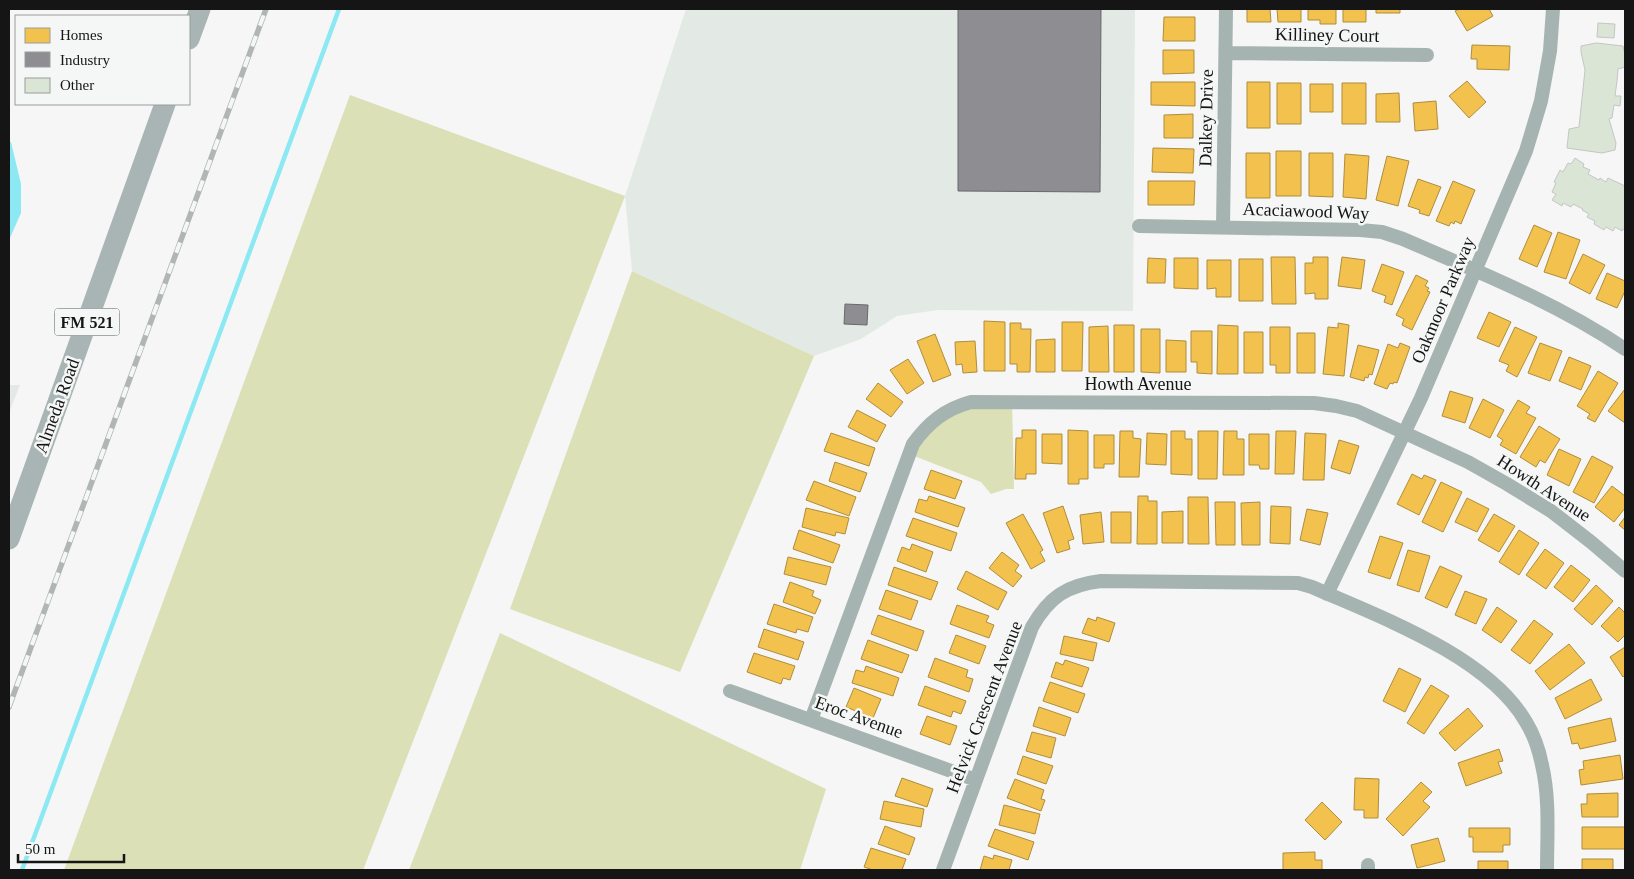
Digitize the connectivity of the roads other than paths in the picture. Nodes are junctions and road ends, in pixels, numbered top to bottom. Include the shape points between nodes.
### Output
1 (200, 9) edge
2 (1226, 9) edge
3 (1553, 9) edge
4 (190, 36) edge
5 (1226, 52) junction
6 (1427, 55) dead end
7 (165, 105) edge
8 (1139, 226) dead end
9 (1223, 227) junction
10 (1476, 271) junction
11 (1625, 348) edge
12 (1405, 433) junction
13 (9, 539) edge
14 (1625, 572) edge
15 (1327, 594) junction
16 (730, 690) dead end
17 (811, 720) junction
18 (976, 780) junction
19 (943, 870) edge
20 (1547, 870) edge

1 - 4 main road
2 - 5 street, Dalkey Drive
3 - 10 street, Oakmoor Parkway via 1550,51 1541,100 1526,151
5 - 6 street, Killiney Court
5 - 9 street, Dalkey Drive
7 - 13 main road, Almeda Road / FM 521
8 - 9 street, Acaciawood Way
9 - 10 street, Acaciawood Way via 1382,232
10 - 11 street, Acaciawood Way via 1538,300
10 - 12 street, Oakmoor Parkway
12 - 14 street, Howth Avenue via 1468,462 1551,511
12 - 15 street, Oakmoor Parkway
12 - 17 street, Howth Avenue via 1357,411 1314,403 984,401 950,409 930,424 913,444
15 - 18 street, Helvick Crescent Avenue via 1298,583 1284,582 1101,581 1069,588 1053,598 1032,627
15 - 20 street, Helvick Crescent Avenue via 1447,651 1494,684 1512,702 1527,723 1542,765 1547,812
16 - 17 street, Eroc Avenue
17 - 18 street, Eroc Avenue
18 - 19 street, Helvick Crescent Avenue

